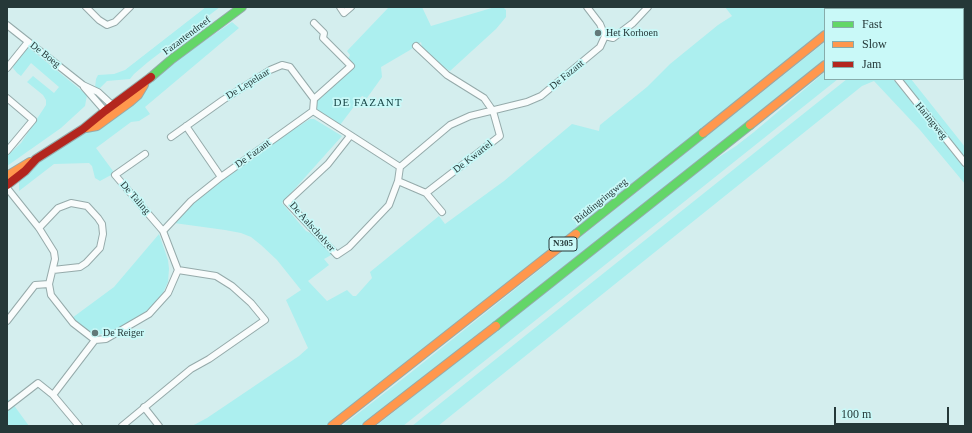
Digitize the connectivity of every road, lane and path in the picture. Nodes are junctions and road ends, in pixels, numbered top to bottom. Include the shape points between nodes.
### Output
1 (86, 7) edge
2 (130, 7) edge
3 (242, 7) edge
4 (340, 7) edge
5 (351, 7) edge
6 (587, 7) edge
7 (648, 7) edge
8 (314, 23) dead end
9 (7, 25) edge
10 (605, 36) junction
11 (824, 36) edge
12 (28, 42) junction
13 (416, 46) dead end
14 (824, 66) edge
15 (7, 68) edge
16 (899, 80) edge
17 (145, 83) junction
18 (83, 85) junction
19 (7, 98) edge
20 (314, 99) junction
21 (113, 106) junction
22 (105, 111) junction
23 (313, 111) junction
24 (493, 111) junction
25 (115, 114) junction
26 (186, 126) junction
27 (83, 129) junction
28 (350, 136) junction
29 (171, 137) dead end
30 (7, 151) edge
31 (145, 154) dead end
32 (36, 159) junction
33 (965, 163) edge
34 (400, 168) junction
35 (7, 176) edge
36 (221, 177) junction
37 (398, 182) junction
38 (7, 186) edge
39 (426, 194) junction
40 (442, 212) dead end
41 (39, 228) junction
42 (163, 230) junction
43 (54, 270) junction
44 (178, 270) junction
45 (50, 284) junction
46 (7, 322) edge
47 (95, 340) junction
48 (53, 395) junction
49 (7, 407) edge
50 (144, 407) junction
51 (79, 426) edge
52 (122, 426) edge
53 (159, 426) edge
54 (332, 426) edge
55 (367, 426) edge

1 - 2 street via 107,25 115,22
3 - 17 main road, Fazantendreef via 172,59
4 - 5 street via 344,13
6 - 10 street via 600,24
7 - 10 street via 633,23 613,38
8 - 20 street via 324,33 323,38 351,66
9 - 12 street, De Boeg
10 - 24 street, De Fazant via 600,47 541,96
11 - 54 main road, Biddingringweg / N305
12 - 15 street
12 - 18 street, De Boeg
13 - 24 street via 447,75 484,98
14 - 55 main road, N305 via 518,310
16 - 33 street, Haringweg
17 - 21 main road, Fazantendreef
17 - 25 main road, Fazantendreef via 134,99
18 - 21 street, De Boeg via 98,92
18 - 22 street, De Boeg
19 - 30 street via 33,120
20 - 23 street
20 - 26 street, De Lepelaar via 290,67 282,65 270,70
21 - 22 main road, Fazantendreef
21 - 25 street
22 - 25 street
22 - 27 main road, Fazantendreef
23 - 28 street
23 - 36 street, De Fazant
24 - 34 street, De Fazant via 470,116 450,125
24 - 39 street, De Kwartel via 500,136
25 - 27 main road, Fazantendreef via 97,126
26 - 29 street, De Lepelaar
26 - 36 street
27 - 32 main road, Fazantendreef
28 - 34 street
28 - 37 street, De Aalscholver via 328,164 287,202 337,255 349,247 389,205
31 - 42 street, De Taling via 115,176
32 - 35 main road, Fazantendreef
32 - 38 main road, Fazantendreef
34 - 37 street, De Aalscholver
36 - 42 street, De Fazant via 191,201
37 - 39 street
38 - 41 street
39 - 40 street
41 - 43 street via 54,252
41 - 43 street via 58,208 71,203 87,206 102,224 100,248 86,263 80,267
42 - 44 street
43 - 45 street
44 - 47 street via 168,293 150,314 106,339
44 - 50 street via 216,276 251,303 265,320 191,370
45 - 46 street via 35,285
45 - 47 street via 52,295 73,323
47 - 48 street
48 - 49 street via 38,383
48 - 51 street
50 - 52 street
50 - 53 street

